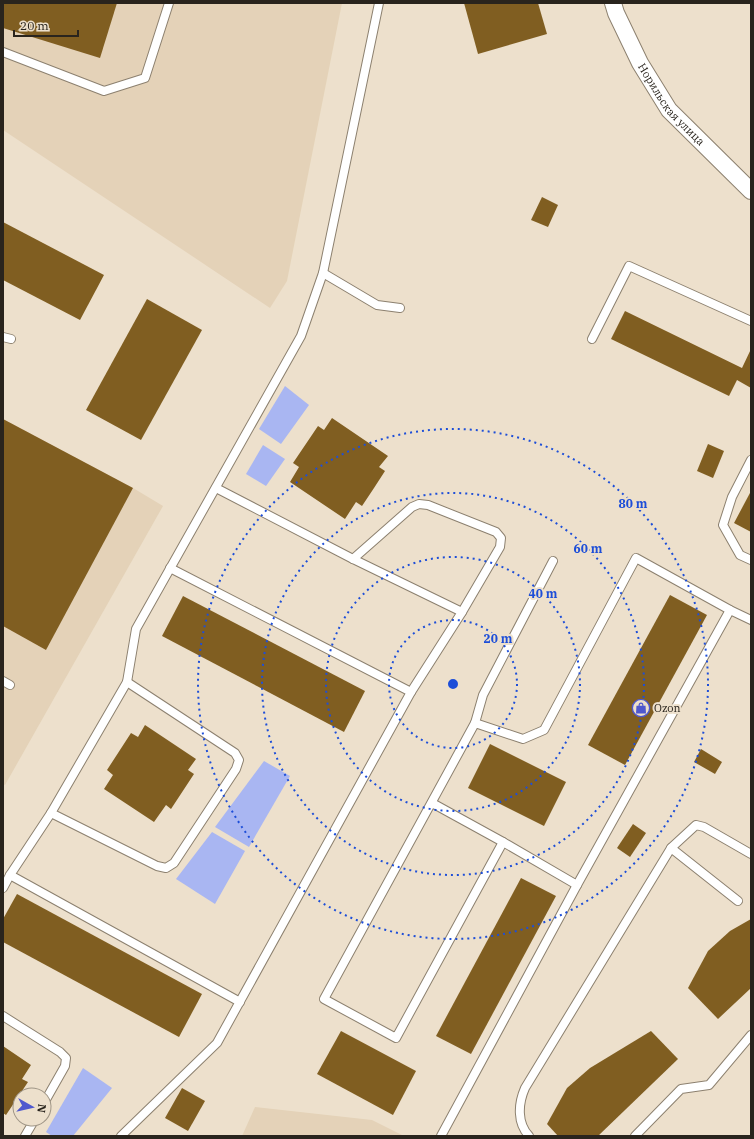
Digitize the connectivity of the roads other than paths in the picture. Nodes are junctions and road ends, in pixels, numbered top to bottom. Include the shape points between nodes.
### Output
1 (169, 3) edge
2 (379, 3) edge
3 (613, 3) edge
4 (3, 52) edge
5 (751, 191) edge
6 (323, 273) junction
7 (400, 308) dead end
8 (751, 321) edge
9 (592, 339) dead end
10 (751, 460) edge
11 (216, 488) junction
12 (353, 558) junction
13 (751, 560) edge
14 (553, 561) dead end
15 (170, 568) junction
16 (730, 610) junction
17 (462, 612) junction
18 (751, 620) edge
19 (128, 682) junction
20 (411, 692) junction
21 (475, 723) junction
22 (432, 804) junction
23 (51, 813) junction
24 (502, 842) junction
25 (671, 848) junction
26 (751, 854) edge
27 (10, 875) junction
28 (577, 885) junction
29 (3, 888) edge
30 (738, 901) dead end
31 (240, 1002) junction
32 (3, 1016) edge
33 (751, 1035) edge
34 (52, 1089) edge
35 (30, 1127) edge
36 (25, 1136) edge
37 (121, 1136) edge
38 (441, 1136) edge
39 (529, 1136) edge
40 (635, 1136) edge

1 - 4 lane via 145,78 104,91
2 - 6 lane
3 - 5 street, Норильская улица via 631,44 669,110
6 - 7 lane via 377,305
6 - 11 lane via 301,336
8 - 9 lane via 629,266
10 - 13 lane via 732,497 723,524 740,555
11 - 12 lane
11 - 15 lane
12 - 17 lane
12 - 17 lane via 412,507 419,504 428,505 496,532 501,538 500,547
14 - 21 lane via 483,695
15 - 19 lane via 136,629
15 - 20 lane
16 - 18 lane
16 - 21 lane via 636,558 544,730 523,739
16 - 28 lane
17 - 20 lane
19 - 23 lane
19 - 23 lane via 235,753 239,760 236,769 174,863 166,868 157,866
20 - 31 lane
21 - 22 lane
22 - 24 lane
22 - 24 lane via 324,999 358,1018 396,1038
23 - 27 lane
24 - 28 lane
25 - 26 lane via 696,825
25 - 30 lane
25 - 39 lane via 525,1088 521,1102 521,1121 522,1128
27 - 29 lane
27 - 31 lane
28 - 38 lane
31 - 37 lane via 217,1042
32 - 34 lane via 66,1058 65,1066
33 - 40 lane via 709,1085 681,1089
35 - 36 lane

